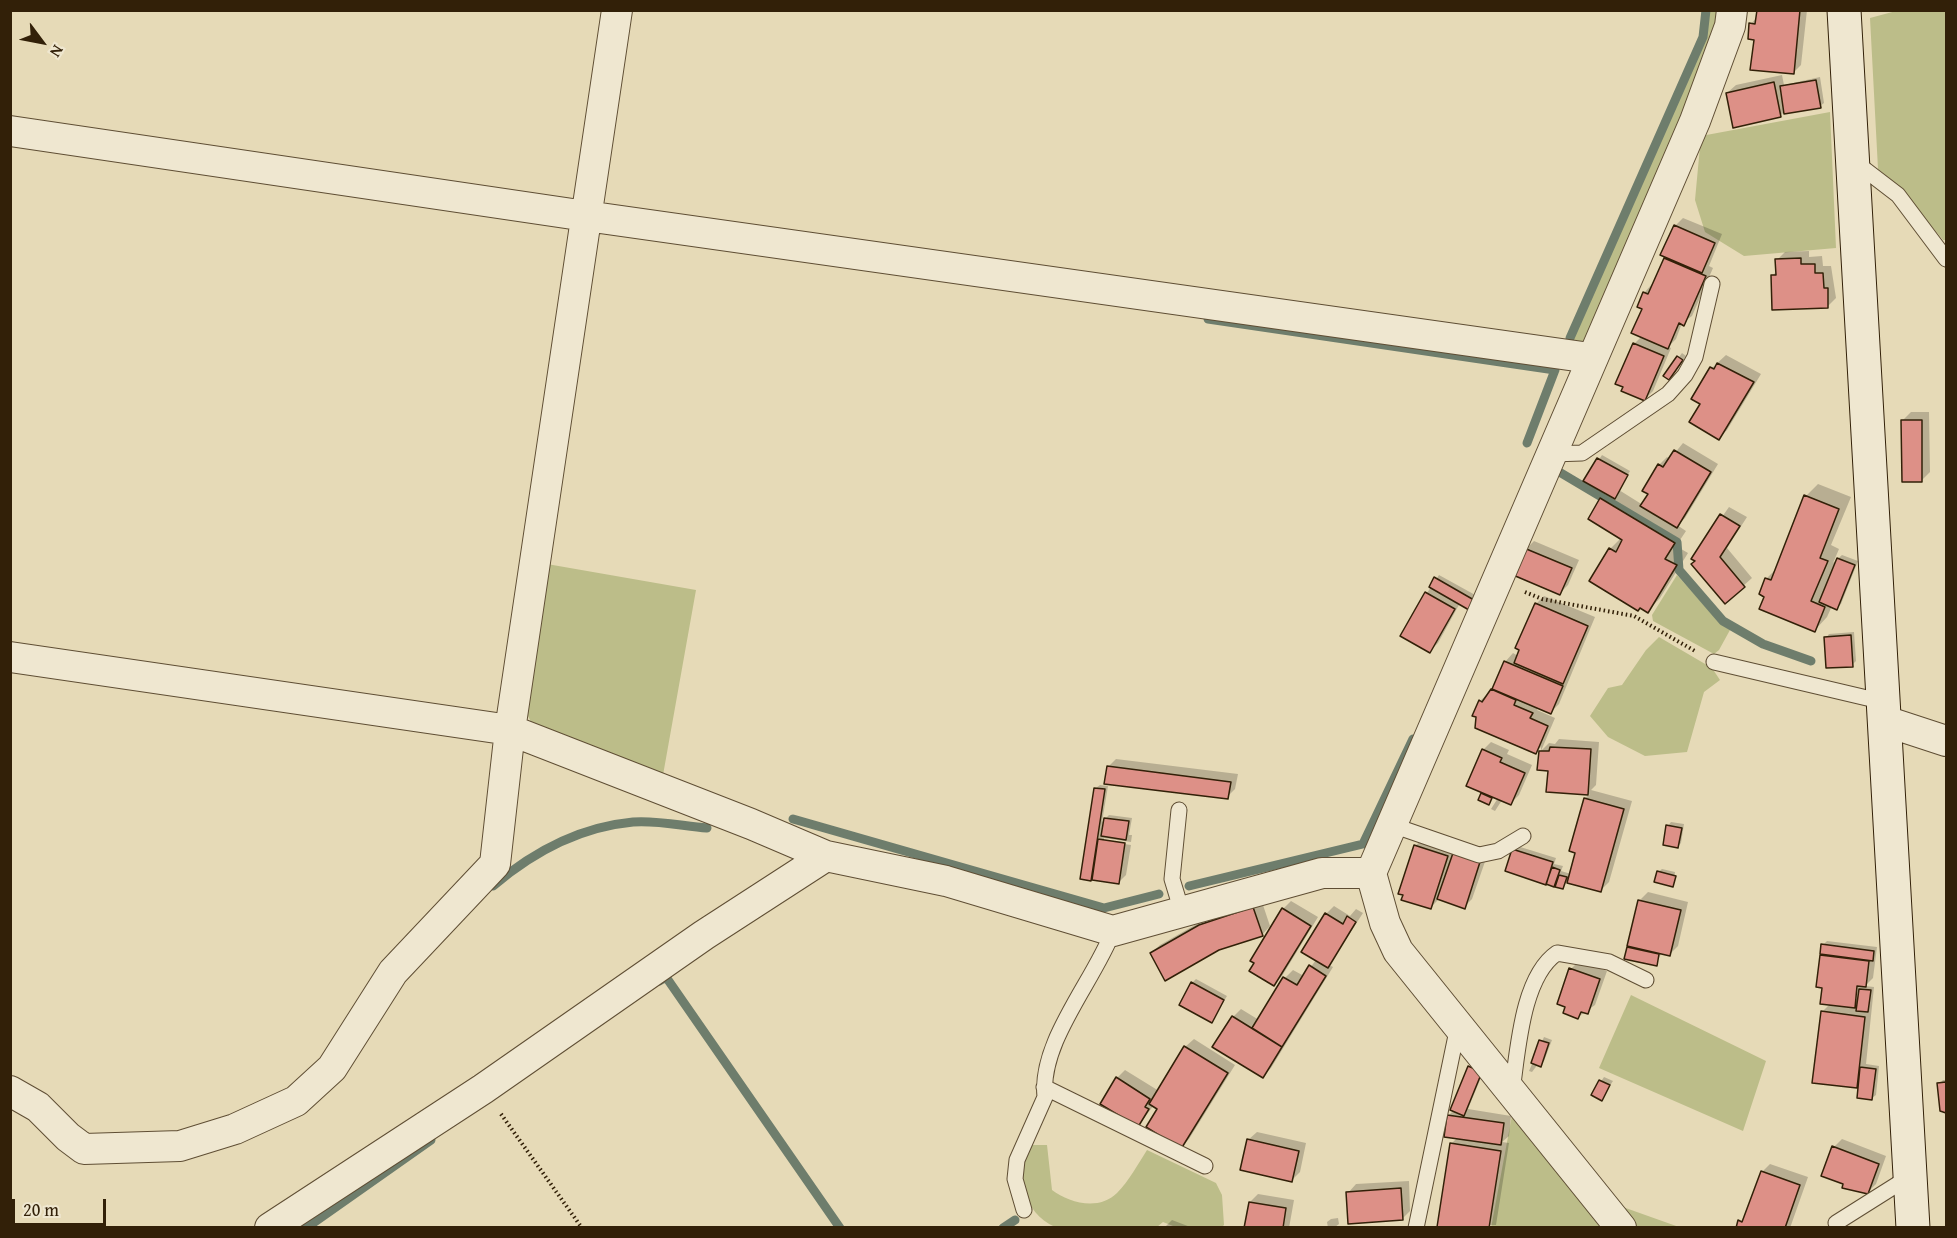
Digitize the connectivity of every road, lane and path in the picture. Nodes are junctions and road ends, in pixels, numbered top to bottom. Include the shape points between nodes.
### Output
1 (617, 10) edge
2 (1732, 10) edge
3 (1844, 10) edge
4 (10, 130) edge
5 (1853, 160) junction
6 (586, 216) junction
7 (1947, 259) edge
8 (1712, 284) dead end
9 (1590, 358) junction
10 (1552, 454) junction
11 (1497, 581) junction
12 (10, 657) edge
13 (1714, 662) joint
14 (1885, 712) junction
15 (510, 730) junction
16 (1947, 741) edge
17 (1179, 810) dead end
18 (1392, 825) junction
19 (1523, 836) dead end
20 (826, 856) junction
21 (1371, 873) junction
22 (1182, 912) junction
23 (1113, 931) junction
24 (1646, 980) dead end
25 (1458, 1026) junction
26 (1044, 1087) junction
27 (483, 1089) junction
28 (10, 1090) edge
29 (1511, 1093) junction
30 (1205, 1166) dead end
31 (1909, 1177) junction
32 (1024, 1210) dead end
33 (1836, 1223) dead end
34 (270, 1227) edge
35 (582, 1227) edge
36 (1416, 1227) edge
37 (1621, 1227) edge
38 (1913, 1227) edge

1 - 6 street
2 - 9 street via 1730,26 1695,121
3 - 5 street
4 - 6 street
5 - 7 lane via 1898,195
5 - 14 street
6 - 9 street
6 - 15 street
8 - 10 lane via 1695,357 1668,394 1582,453
9 - 10 street
10 - 11 street
11 - 13 path via 1542,599 1634,616
11 - 18 street
12 - 15 street
13 - 14 lane
14 - 16 street
14 - 31 street
15 - 20 street
15 - 28 street via 495,864 393,972 332,1068 296,1101 235,1128 180,1146 84,1149 38,1107
17 - 22 lane via 1172,879
18 - 19 lane via 1479,855 1498,851
18 - 21 street
20 - 23 street via 946,881
20 - 27 street via 704,935
21 - 22 street via 1322,873
21 - 25 street via 1385,923 1398,951
22 - 23 street
23 - 26 lane via 1057,1036
24 - 29 lane via 1609,962 1557,953 1545,961 1526,1007
25 - 29 street
25 - 36 lane
26 - 30 lane
26 - 32 lane via 1045,1097 1017,1160 1015,1179
27 - 34 street
27 - 35 path
29 - 37 street
31 - 33 lane
31 - 38 street

